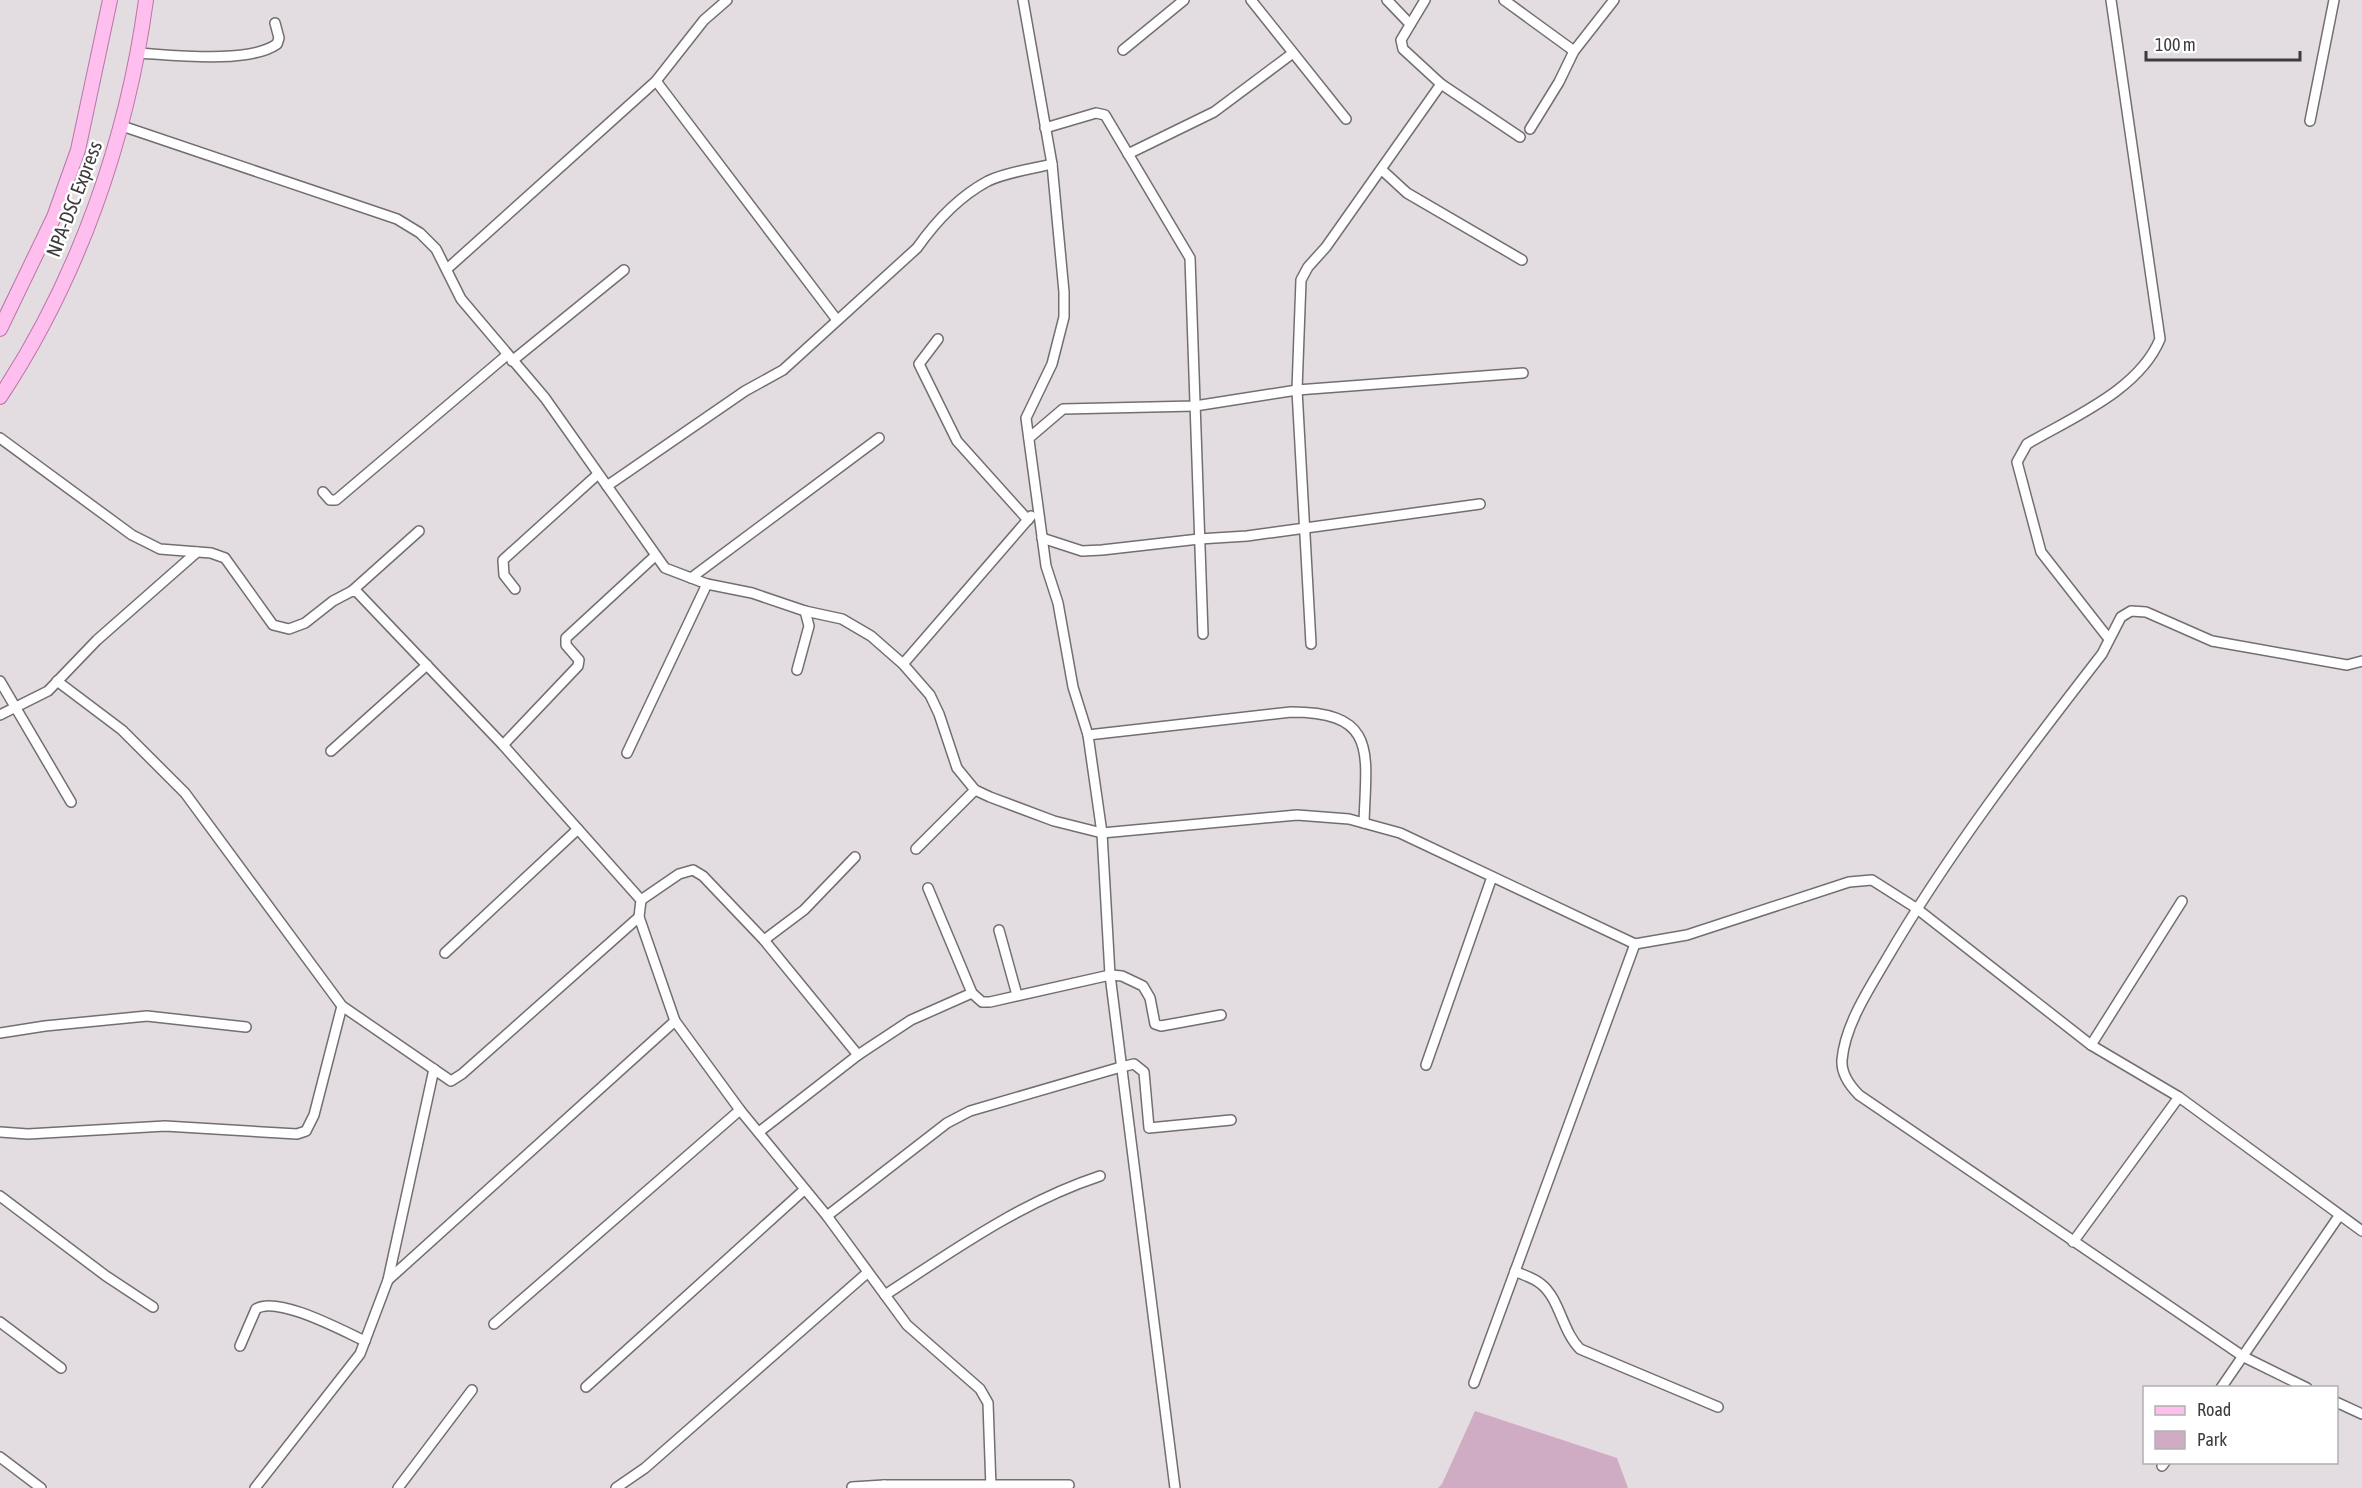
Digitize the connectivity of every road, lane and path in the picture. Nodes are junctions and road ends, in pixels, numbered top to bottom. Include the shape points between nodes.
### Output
1 (110, 0) edge
2 (146, 0) edge
3 (727, 0) edge
4 (1023, 0) edge
5 (1184, 0) edge
6 (1251, 0) edge
7 (1387, 0) edge
8 (1425, 0) edge
9 (1504, 0) edge
10 (1614, 0) edge
11 (2110, 0) edge
12 (2334, 0) edge
13 (275, 23) dead end
14 (1410, 24) junction
15 (1123, 50) dead end
16 (1574, 51) junction
17 (138, 53) junction
18 (1293, 53) junction
19 (656, 81) junction
20 (1441, 84) junction
21 (1346, 119) dead end
22 (2310, 121) dead end
23 (122, 126) junction
24 (1045, 128) junction
25 (1530, 129) dead end
26 (1520, 137) dead end
27 (1128, 154) junction
28 (1052, 164) junction
29 (1382, 170) junction
30 (1522, 260) dead end
31 (447, 269) junction
32 (624, 270) dead end
33 (837, 320) junction
34 (0, 330) edge
35 (938, 339) dead end
36 (509, 358) junction
37 (1523, 372) dead end
38 (1298, 390) junction
39 (0, 397) edge
40 (1195, 406) junction
41 (0, 438) edge
42 (879, 438) dead end
43 (1029, 438) junction
44 (597, 475) junction
45 (607, 486) junction
46 (323, 492) dead end
47 (1480, 504) dead end
48 (1038, 509) junction
49 (1028, 520) junction
50 (1305, 529) junction
51 (419, 531) dead end
52 (1042, 538) junction
53 (1199, 539) junction
54 (197, 552) junction
55 (656, 556) junction
56 (691, 578) junction
57 (707, 585) junction
58 (514, 589) dead end
59 (352, 591) junction
60 (805, 610) junction
61 (1203, 634) dead end
62 (2109, 639) junction
63 (1311, 644) dead end
64 (2362, 661) edge
65 (427, 664) junction
66 (903, 664) junction
67 (797, 670) dead end
68 (0, 681) edge
69 (57, 681) junction
70 (16, 708) junction
71 (0, 715) edge
72 (1088, 735) junction
73 (503, 745) junction
74 (331, 751) dead end
75 (627, 753) dead end
76 (975, 790) junction
77 (71, 802) dead end
78 (1364, 823) junction
79 (578, 829) junction
80 (1102, 833) junction
81 (916, 849) dead end
82 (855, 857) dead end
83 (1492, 877) junction
84 (928, 888) dead end
85 (641, 900) junction
86 (2182, 902) dead end
87 (1916, 908) junction
88 (639, 917) junction
89 (999, 930) dead end
90 (764, 940) junction
91 (1635, 944) junction
92 (445, 953) dead end
93 (1110, 975) junction
94 (972, 993) junction
95 (1017, 995) junction
96 (342, 1006) junction
97 (1221, 1015) dead end
98 (675, 1021) junction
99 (246, 1027) dead end
100 (0, 1033) edge
101 (2091, 1045) junction
102 (858, 1055) junction
103 (1426, 1065) dead end
104 (1121, 1066) junction
105 (434, 1070) junction
106 (2179, 1097) junction
107 (740, 1110) junction
108 (1232, 1120) dead end
109 (0, 1132) edge
110 (759, 1132) junction
111 (1100, 1176) dead end
112 (804, 1190) junction
113 (0, 1196) edge
114 (826, 1216) junction
115 (2339, 1216) junction
116 (2362, 1231) edge
117 (2073, 1242) junction
118 (1515, 1271) junction
119 (867, 1273) junction
120 (388, 1280) junction
121 (885, 1295) junction
122 (153, 1306) dead end
123 (0, 1322) edge
124 (494, 1324) dead end
125 (365, 1341) junction
126 (240, 1346) dead end
127 (2244, 1357) junction
128 (61, 1368) dead end
129 (1474, 1383) dead end
130 (2222, 1386) edge
131 (2303, 1386) edge
132 (586, 1387) dead end
133 (472, 1390) dead end
134 (2338, 1402) edge
135 (1718, 1407) dead end
136 (2362, 1414) edge
137 (0, 1457) edge
138 (991, 1485) edge
139 (1069, 1485) dead end
140 (884, 1486) edge
141 (852, 1487) edge
142 (41, 1488) edge
143 (255, 1488) edge
144 (398, 1488) edge
145 (616, 1488) edge
146 (1175, 1488) edge

1 - 34 main road via 78,150 54,217
2 - 17 main road, NPA-DSC Express
3 - 19 street via 704,20
4 - 24 street
5 - 15 street
6 - 18 street
7 - 14 street
8 - 14 street
9 - 16 street
10 - 16 street
11 - 62 street via 2160,339 2153,356 2132,380 2027,444 2017,462 2041,552
12 - 22 street
13 - 17 street via 277,44 253,53 201,57
14 - 20 street via 1401,40 1403,49
16 - 25 street
17 - 23 main road, NPA-DSC Express
18 - 21 street
18 - 27 street via 1214,112
19 - 31 street
19 - 33 street
20 - 26 street
20 - 29 street
23 - 31 street via 397,219 436,249
23 - 39 main road, NPA-DSC Express via 57,296
24 - 27 street via 1096,113 1105,114
24 - 28 street
27 - 40 street via 1190,258
28 - 33 street via 990,180 958,201 917,248
28 - 43 street via 1060,224 1064,317 1052,364 1026,418
29 - 30 street via 1407,194
29 - 38 street via 1301,280
31 - 36 street via 460,299
32 - 36 street
33 - 45 street via 783,370 745,391
35 - 49 street via 919,364 957,441
36 - 44 street via 545,398
36 - 46 street via 336,500 330,500
37 - 38 street
38 - 40 street
38 - 50 street
40 - 43 street via 1063,410
40 - 53 street
41 - 54 street via 132,535 160,549
42 - 56 street
43 - 48 street
44 - 45 street
44 - 58 street via 503,560 504,575
45 - 55 street
47 - 50 street
48 - 49 street
48 - 52 street
49 - 66 street
50 - 53 street
50 - 63 street
51 - 59 street
52 - 53 street via 1082,550
52 - 72 street via 1073,687
53 - 61 street
54 - 59 street via 225,558 273,625 289,629 305,623
54 - 69 street via 97,639
55 - 56 street via 665,568
55 - 73 street via 566,638 566,645 579,660 578,666
56 - 57 street
57 - 60 street via 752,593
57 - 75 street
59 - 65 street via 361,595
60 - 66 street via 842,619 871,636
60 - 67 street via 809,626
62 - 64 street via 2121,617 2131,611 2146,612 2212,641 2347,664
62 - 87 street via 2102,654
65 - 73 street
65 - 74 street
66 - 76 street via 930,695 957,768
68 - 70 street
69 - 70 street via 48,691
69 - 96 street via 122,730 185,793
70 - 71 street
70 - 77 street
72 - 78 street via 1290,712 1322,712 1346,722 1362,737 1366,756
72 - 80 street
73 - 79 street
76 - 80 street via 1043,818
76 - 81 street
78 - 80 street via 1297,815
78 - 83 street via 1400,833
79 - 85 street
79 - 92 street
80 - 93 street
82 - 90 street via 804,910
83 - 91 street
83 - 103 street
84 - 94 street
85 - 88 street
85 - 90 street via 679,874 693,870
86 - 101 street
87 - 91 street via 1872,880 1849,882 1687,935
87 - 101 street
87 - 117 street via 1867,993 1847,1038 1842,1062 1848,1084
88 - 98 street
88 - 105 street via 462,1074 450,1081
89 - 95 street
90 - 102 street
91 - 118 street
93 - 95 street
93 - 97 street via 1143,986 1150,998 1155,1024
93 - 104 street
94 - 95 street via 982,1002
94 - 102 street via 911,1020
96 - 105 street
96 - 109 street via 314,1115 306,1131 297,1134 165,1126 28,1134
98 - 107 street
98 - 120 street
99 - 100 street via 147,1016
101 - 106 street
102 - 110 street
104 - 108 street via 1134,1064 1144,1072 1149,1128
104 - 114 street via 955,1119
104 - 146 street
105 - 120 street
106 - 115 street
106 - 117 street
107 - 110 street
107 - 124 street
110 - 112 street
111 - 121 street via 1063,1188 988,1227
112 - 114 street
112 - 132 street
113 - 122 street via 106,1276
114 - 119 street
115 - 116 street
115 - 127 street
117 - 127 street
118 - 129 street
118 - 135 street via 1540,1283 1548,1292 1570,1339 1580,1349
119 - 121 street
119 - 145 street via 645,1468
120 - 125 street
121 - 138 street via 907,1325 980,1389 988,1403
123 - 128 street
125 - 126 street via 288,1308 271,1306 256,1309
125 - 143 street via 360,1354
127 - 130 street
127 - 131 street
133 - 144 street
134 - 136 street
137 - 142 street
138 - 139 street
138 - 140 street
140 - 141 street

